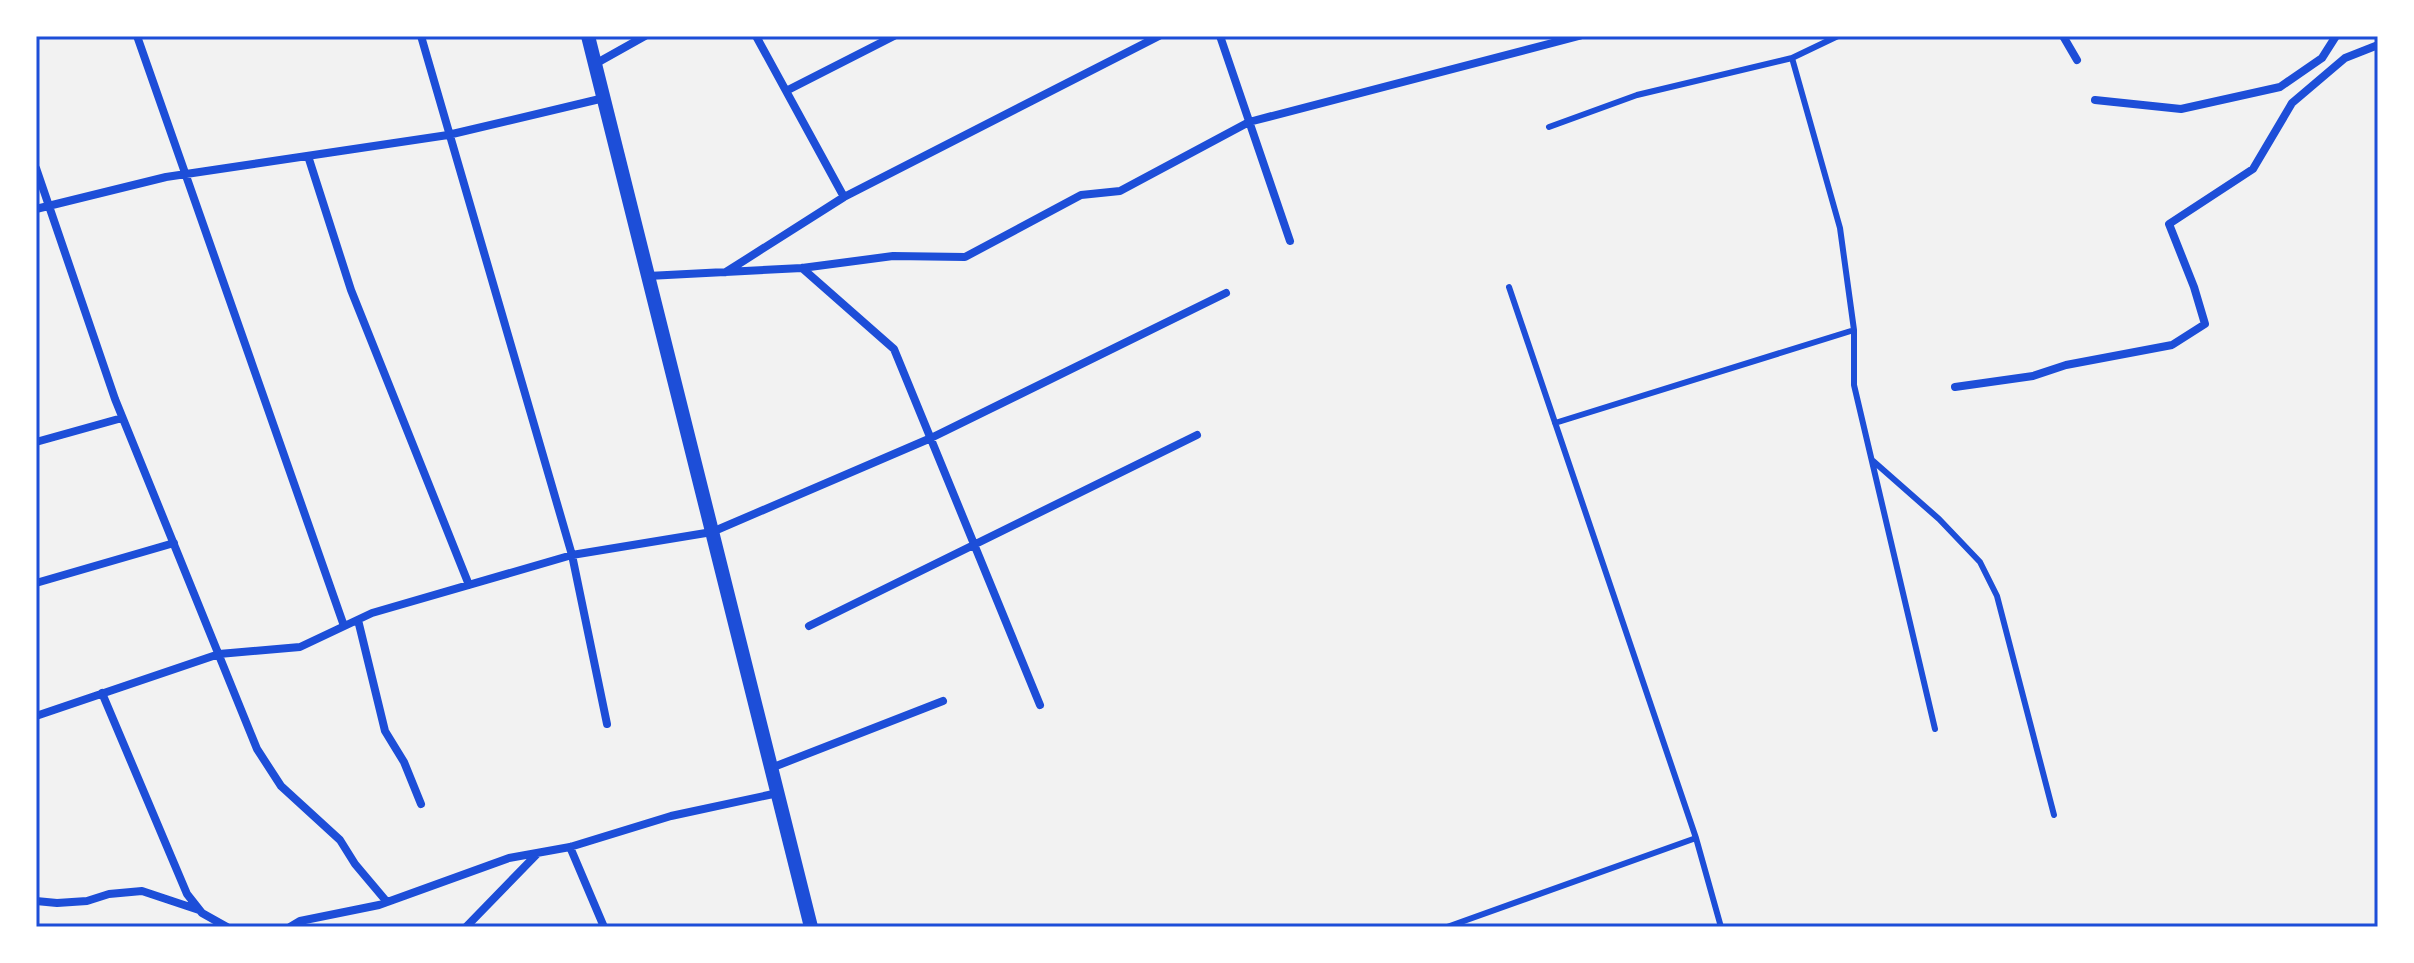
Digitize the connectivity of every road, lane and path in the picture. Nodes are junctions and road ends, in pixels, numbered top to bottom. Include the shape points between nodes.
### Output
1 (137, 36) edge
2 (421, 36) edge
3 (588, 36) edge
4 (645, 36) edge
5 (756, 36) edge
6 (894, 36) edge
7 (1159, 36) edge
8 (1220, 36) edge
9 (1579, 36) edge
10 (1838, 36) edge
11 (2063, 36) edge
12 (2336, 36) edge
13 (2378, 45) edge
14 (1792, 58) junction
15 (2077, 60) dead end
16 (595, 64) junction
17 (786, 91) junction
18 (604, 98) junction
19 (2095, 100) dead end
20 (1249, 122) junction
21 (1549, 127) dead end
22 (448, 135) junction
23 (308, 156) junction
24 (36, 168) edge
25 (187, 174) junction
26 (844, 197) junction
27 (48, 207) junction
28 (36, 209) edge
29 (1290, 241) dead end
30 (802, 268) junction
31 (726, 272) junction
32 (648, 276) junction
33 (1509, 287) dead end
34 (1226, 293) dead end
35 (1854, 330) junction
36 (1955, 387) dead end
37 (122, 418) junction
38 (1555, 423) junction
39 (1197, 435) dead end
40 (931, 438) junction
41 (36, 442) edge
42 (1872, 460) junction
43 (712, 532) junction
44 (174, 543) junction
45 (975, 546) junction
46 (572, 555) junction
47 (36, 583) edge
48 (469, 585) junction
49 (358, 620) junction
50 (344, 626) junction
51 (809, 626) dead end
52 (219, 654) junction
53 (102, 693) junction
54 (943, 701) dead end
55 (1040, 705) dead end
56 (36, 716) edge
57 (607, 724) dead end
58 (1935, 729) dead end
59 (771, 768) junction
60 (778, 793) junction
61 (421, 804) dead end
62 (2054, 815) dead end
63 (1696, 838) junction
64 (570, 847) junction
65 (538, 853) junction
66 (36, 901) edge
67 (387, 902) junction
68 (199, 910) junction
69 (227, 927) edge
70 (290, 927) edge
71 (466, 927) edge
72 (604, 927) edge
73 (811, 927) edge
74 (1447, 927) edge
75 (1721, 927) edge

1 - 25 street
2 - 22 street
3 - 16 street
4 - 16 street
5 - 17 street
6 - 17 street
7 - 26 street
8 - 20 street
9 - 20 street
10 - 14 lane
11 - 15 street
12 - 19 street via 2322,58 2280,87 2181,109
13 - 36 street via 2345,58 2292,103 2253,169 2169,224 2205,324 2172,345 2033,376
14 - 21 lane via 1637,95
14 - 35 lane via 1840,228
16 - 18 street
17 - 26 street
18 - 22 street
18 - 32 street
20 - 29 street
20 - 30 street via 1120,191 1081,195 965,257 893,256
22 - 23 street
22 - 46 street
23 - 25 street
23 - 48 street via 351,290
24 - 27 street
25 - 27 street
25 - 50 street
26 - 31 street
27 - 28 street
27 - 37 street
30 - 31 street
30 - 40 street via 894,349
31 - 32 street
32 - 43 street
33 - 38 lane
34 - 40 street
35 - 38 lane
35 - 42 lane via 1854,385
37 - 41 street
37 - 44 street
38 - 63 lane
39 - 45 street
40 - 43 street
40 - 45 street
42 - 58 lane
42 - 62 lane via 1980,562 1997,596
43 - 46 street
43 - 59 street
44 - 47 street
44 - 52 street
45 - 51 street
45 - 55 street
46 - 48 street
46 - 57 street
48 - 49 street
49 - 50 street
49 - 61 street via 385,731
50 - 52 street via 300,647
52 - 53 street
52 - 67 street via 257,749 281,786 340,840
53 - 56 street
53 - 68 street via 164,844
54 - 59 street
59 - 60 street
60 - 64 street via 671,816
60 - 73 street
63 - 74 lane
63 - 75 lane
64 - 65 street
64 - 72 street
65 - 67 street via 509,858
65 - 71 street
66 - 68 street via 87,901 142,891
67 - 70 street
68 - 69 street

